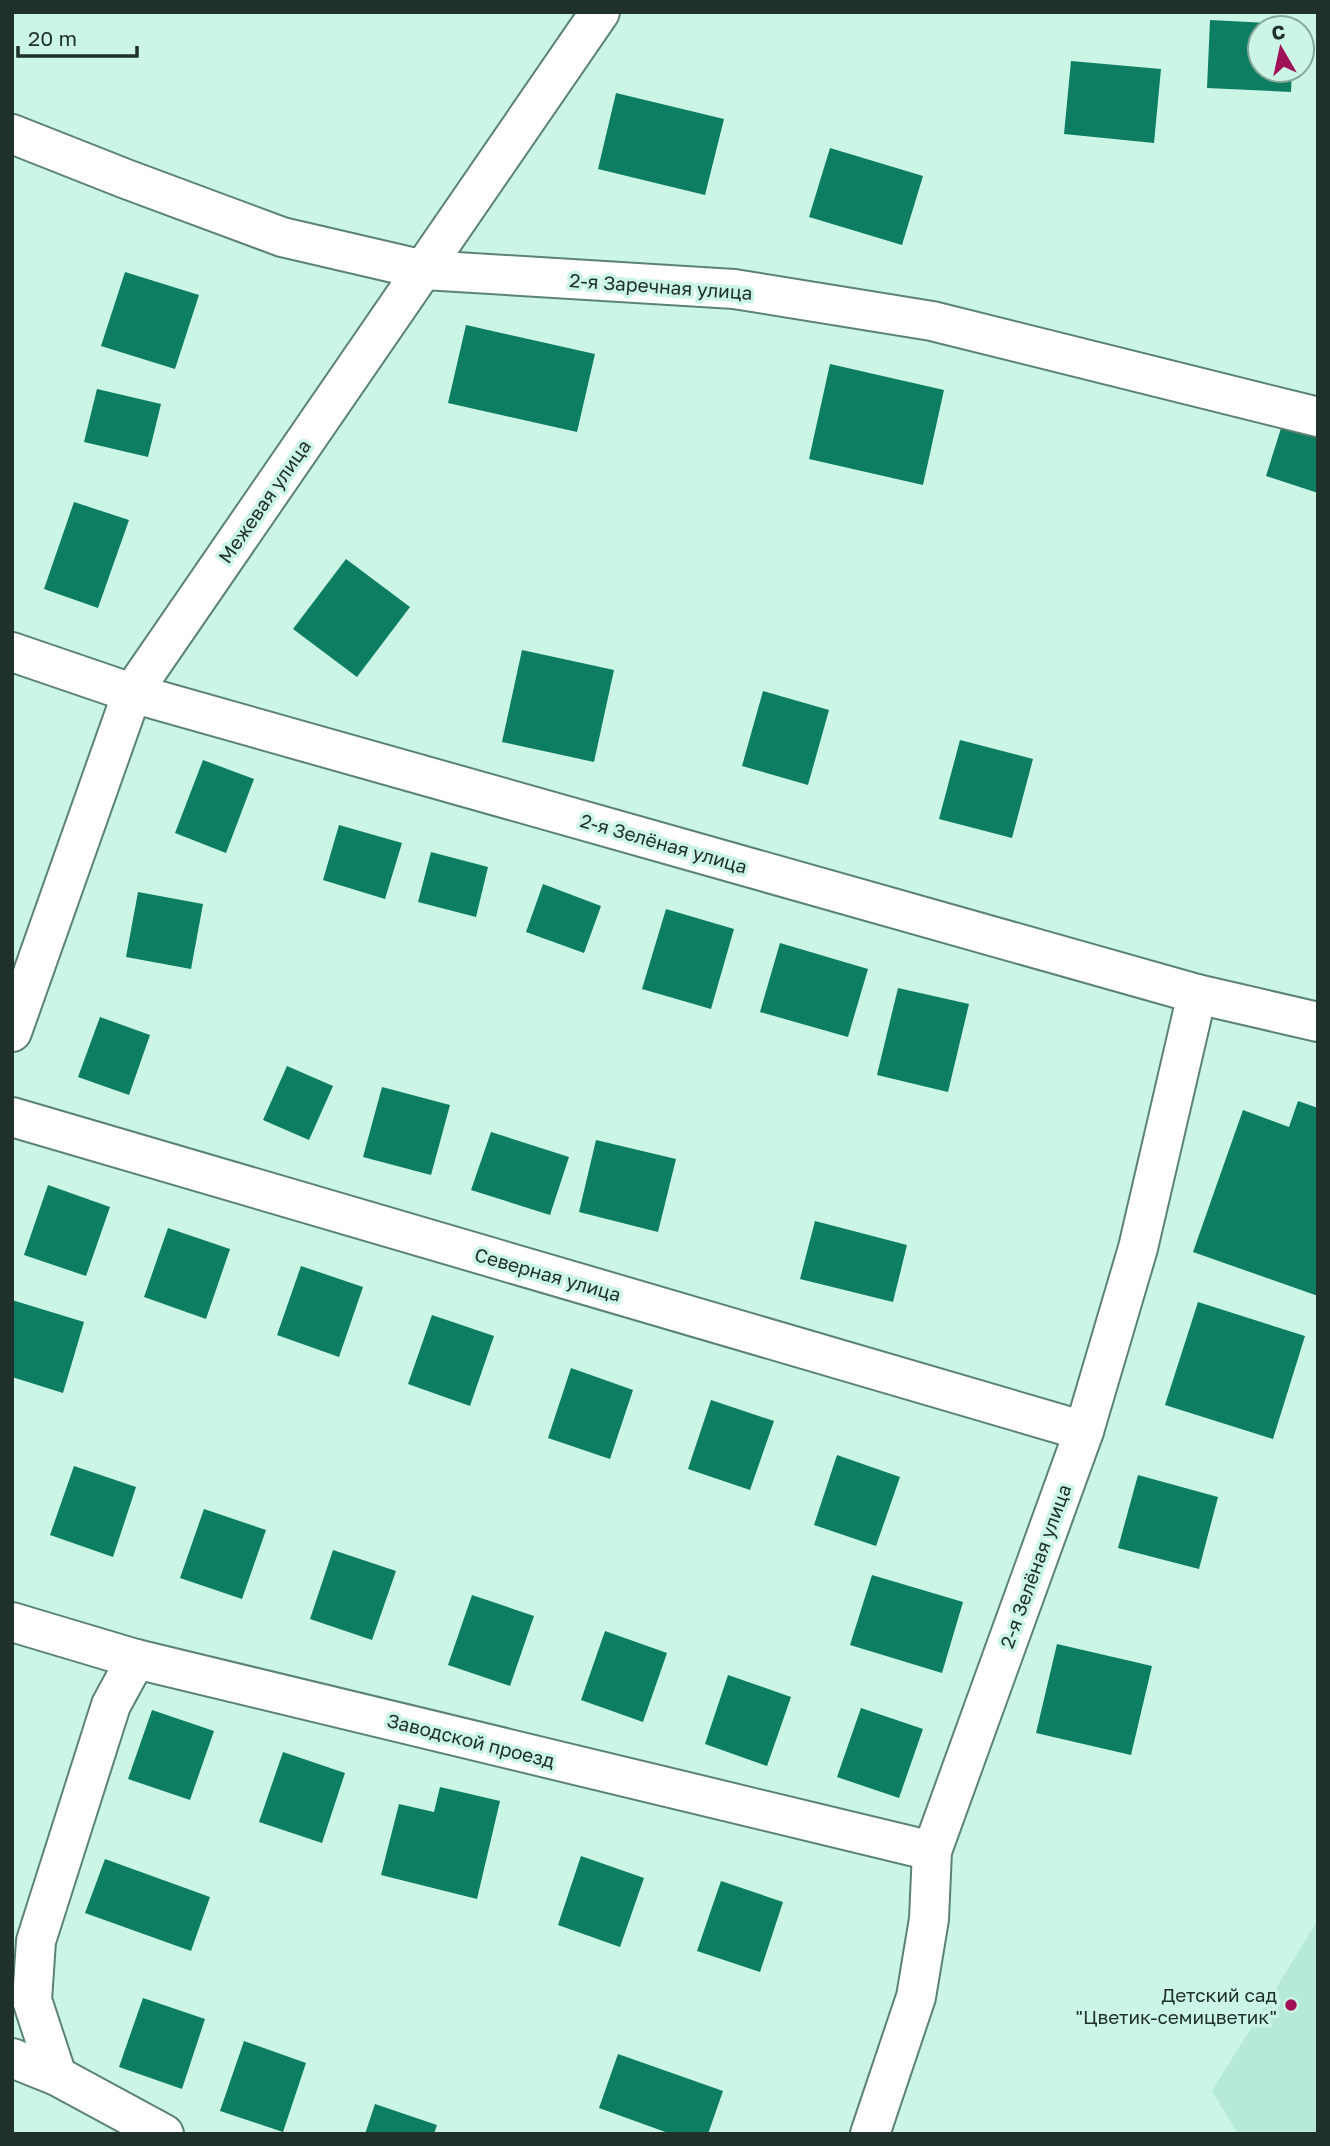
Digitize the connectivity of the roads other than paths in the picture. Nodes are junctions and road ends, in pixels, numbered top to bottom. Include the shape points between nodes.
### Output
1 (600, 12) edge
2 (12, 134) edge
3 (424, 270) junction
4 (1318, 417) edge
5 (12, 652) edge
6 (132, 693) junction
7 (1197, 994) junction
8 (1318, 1022) edge
9 (12, 1032) edge
10 (12, 1117) edge
11 (1084, 1431) junction
12 (12, 1622) edge
13 (136, 1659) junction
14 (932, 1852) junction
15 (12, 2058) edge
16 (57, 2076) junction
17 (164, 2134) edge
18 (870, 2134) edge

1 - 3 street, Межевая улица
2 - 3 street, 2-я Заречная улица via 282,237
3 - 4 street, 2-я Заречная улица via 734,289 932,321
3 - 6 street, Межевая улица
5 - 6 street, 2-я Зелёная улица
6 - 7 street, 2-я Зелёная улица
6 - 9 street, Межевая улица
7 - 8 street, 2-я Зелёная улица
7 - 11 street, 2-я Зелёная улица via 1138,1248
10 - 11 street, Северная улица
11 - 14 street, 2-я Зелёная улица
12 - 13 street, Заводской проезд
13 - 14 street, Заводской проезд
13 - 16 street via 111,1705 36,1941 32,2000
14 - 18 street, 2-я Зелёная улица via 929,1919 916,1997
15 - 16 street
16 - 17 street

